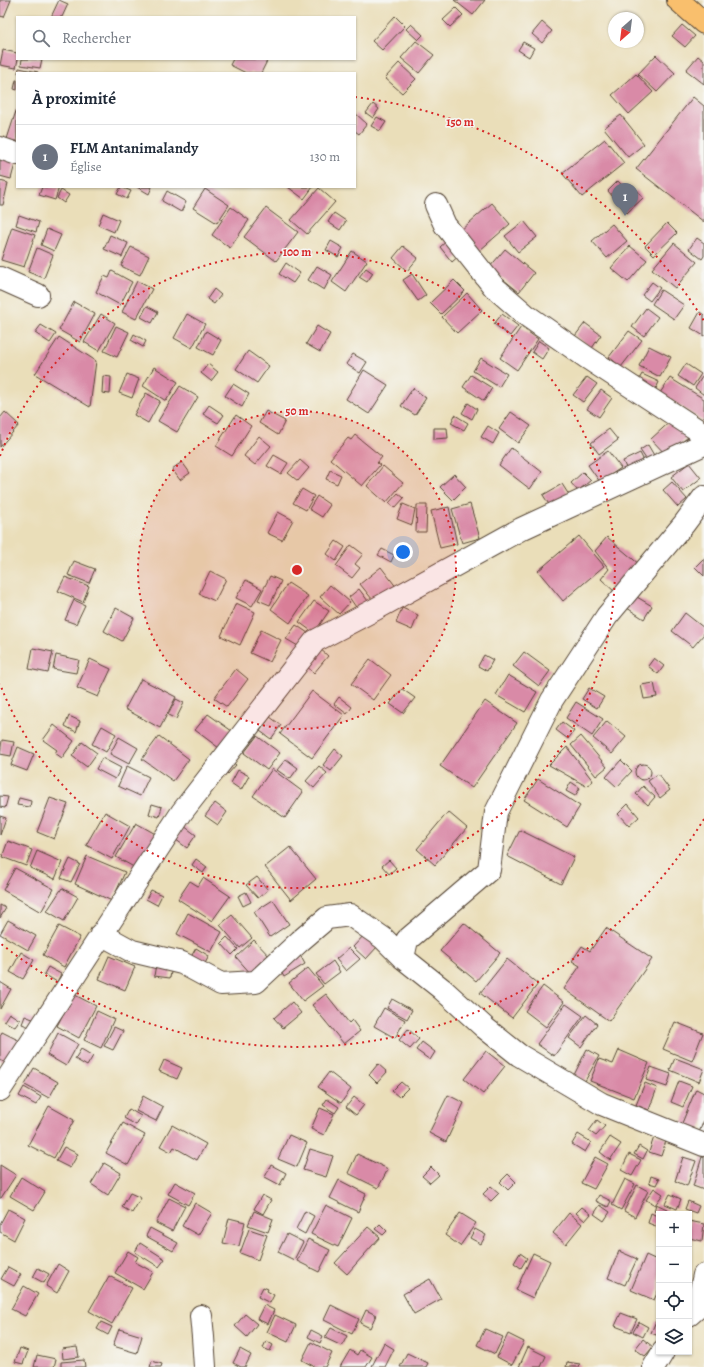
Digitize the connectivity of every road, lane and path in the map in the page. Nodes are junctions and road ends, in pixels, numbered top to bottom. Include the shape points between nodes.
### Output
1 (678, 0) edge
2 (704, 23) edge
3 (0, 148) edge
4 (16, 154) edge
5 (436, 205) dead end
6 (0, 278) edge
7 (38, 295) dead end
8 (704, 434) edge
9 (704, 444) edge
10 (700, 511) edge
11 (101, 934) junction
12 (403, 958) junction
13 (0, 1090) edge
14 (704, 1146) edge
15 (704, 1275) edge
16 (692, 1312) edge
17 (201, 1316) dead end
18 (661, 1355) edge
19 (205, 1367) edge
20 (654, 1367) edge

1 - 2 main road
3 - 4 street
5 - 8 street via 445,225 494,287 526,315
6 - 7 street
9 - 11 street via 521,529 314,641 182,812
10 - 12 street via 606,616 552,700 496,812 489,870 407,940
11 - 12 street via 132,951 182,963 221,984 256,982 327,918 350,915 384,938
11 - 13 street
12 - 14 street via 519,1055 602,1104
15 - 16 street via 697,1308
17 - 19 street
18 - 20 street

